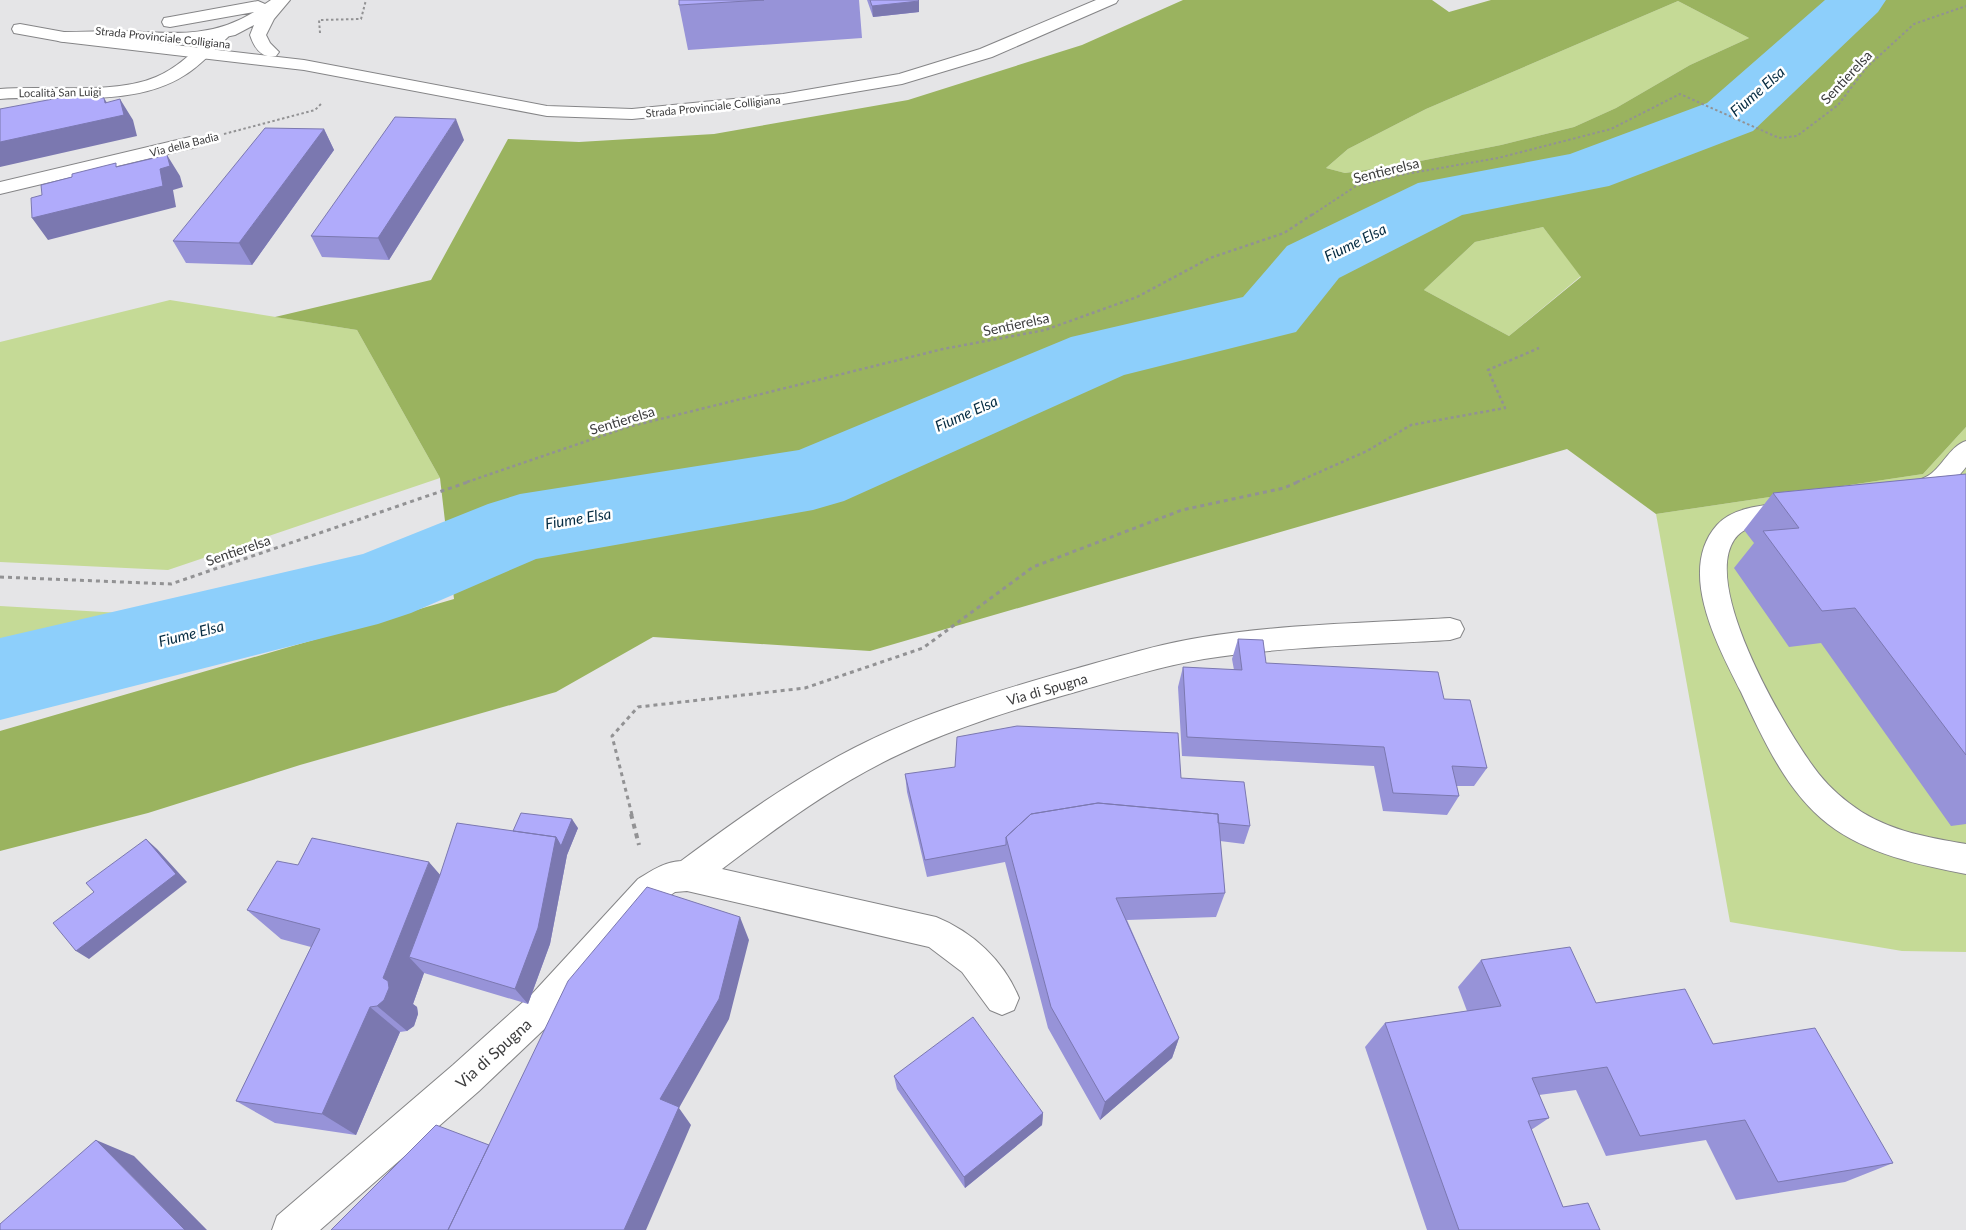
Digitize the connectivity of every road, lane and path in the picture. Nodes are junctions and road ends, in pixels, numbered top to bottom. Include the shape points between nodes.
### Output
1 (281, 0) edge
2 (366, 0) edge
3 (1110, 0) edge
4 (1966, 6) edge
5 (0, 28) edge
6 (20, 28) junction
7 (109, 30) junction
8 (320, 36) dead end
9 (64, 37) junction
10 (186, 37) junction
11 (218, 37) junction
12 (270, 52) junction
13 (200, 53) junction
14 (304, 65) junction
15 (0, 94) edge
16 (313, 99) dead end
17 (190, 143) joint
18 (0, 188) edge
19 (1539, 348) dead end
20 (1966, 450) edge
21 (1888, 496) edge
22 (1813, 508) edge
23 (0, 577) edge
24 (1450, 629) dead end
25 (1966, 859) edge
26 (688, 876) junction
27 (650, 890) junction
28 (1002, 998) dead end
29 (291, 1230) edge

1 - 7 street via 184,20
1 - 10 street via 196,30
1 - 11 street via 252,20
1 - 12 street via 266,18 258,35 262,46
2 - 8 path via 361,19 319,20
3 - 14 street, Strada Provinciale Colligiana via 1001,47 909,77 783,99 668,112 547,111
4 - 23 path, Sentierelsa via 1914,24 1867,67 1838,104 1798,136 1779,138 1680,94 1611,129 1498,158 1400,174 1356,186 1284,233 1210,258 1137,297 1046,330 943,349 628,427 170,584
5 - 6 street, Strada Provinciale Colligiana
6 - 7 street, Strada Provinciale Colligiana
6 - 9 street, Strada Provinciale Colligiana
7 - 10 street, Strada Provinciale Colligiana
9 - 10 street via 107,36 170,41
9 - 13 street, Strada Provinciale Colligiana
10 - 11 street, Strada Provinciale Colligiana
10 - 13 street via 187,46
11 - 12 street, Strada Provinciale Colligiana
11 - 13 street, Località San Luigi
12 - 14 street, Strada Provinciale Colligiana
13 - 14 street, Strada Provinciale Colligiana
13 - 15 street, Località San Luigi via 179,72 147,84 88,93
16 - 17 path, Via della Badia via 322,103 315,110
17 - 18 street, Via della Badia
19 - 27 path via 1488,370 1505,408 1411,425 1367,451 1284,488 1182,510 1033,567 923,648 805,688 638,707 612,736
20 - 21 street via 1944,478 1932,487
22 - 25 street via 1756,516 1736,524 1724,534 1717,554 1715,585 1726,634 1772,726 1797,767 1824,801 1852,823 1887,840
24 - 26 street, Via di Spugna via 1205,648 1131,665 966,713 864,758 772,815
26 - 27 street, Via di Spugna via 669,876
26 - 28 street, Via di Spugna via 936,932 981,966
27 - 29 street, Via di Spugna via 544,1006

